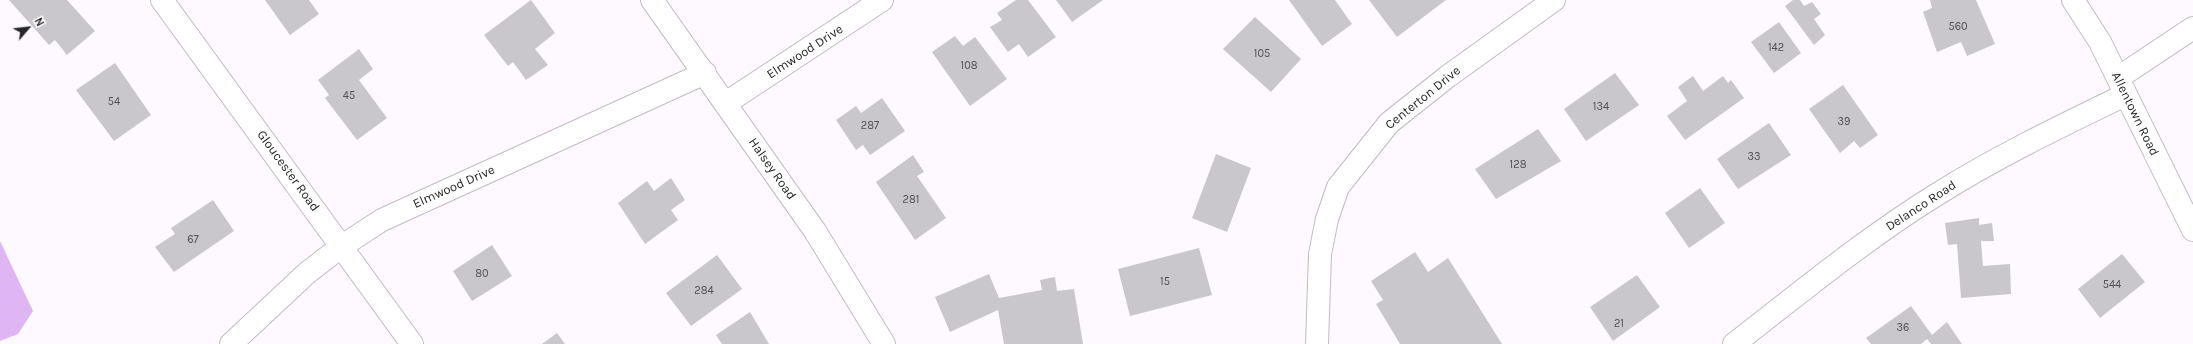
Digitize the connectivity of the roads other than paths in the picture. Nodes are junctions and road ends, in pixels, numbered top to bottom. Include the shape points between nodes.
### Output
1 (162, 0) edge
2 (652, 0) edge
3 (882, 0) edge
4 (1554, 0) edge
5 (2073, 0) edge
6 (2193, 28) edge
7 (705, 73) junction
8 (2122, 87) junction
9 (726, 103) junction
10 (2193, 230) edge
11 (342, 246) junction
12 (231, 344) edge
13 (412, 344) edge
14 (884, 344) edge
15 (1317, 344) edge
16 (1734, 344) edge

1 - 11 street, Gloucester Road
2 - 7 street, Halsey Road
3 - 9 street, Elmwood Drive
4 - 15 street, Centerton Drive via 1388,123 1338,186 1327,219 1320,254
5 - 8 street, Allentown Road via 2100,42
6 - 8 street, Delanco Road
7 - 9 street, Halsey Road
7 - 11 street, Elmwood Drive via 382,220
8 - 10 street, Allentown Road
8 - 16 street, Delanco Road via 1936,194 1889,225
9 - 14 street, Halsey Road via 815,230
11 - 12 street, Elmwood Drive via 308,273
11 - 13 street, Gloucester Road

